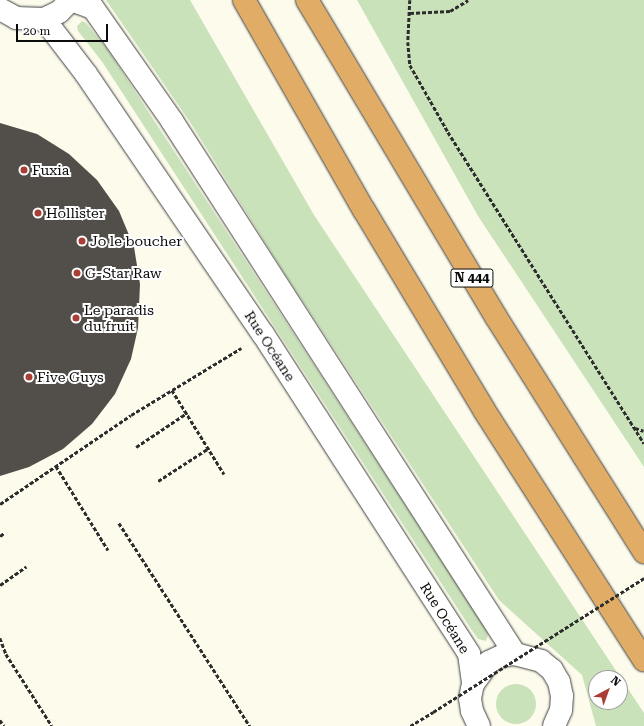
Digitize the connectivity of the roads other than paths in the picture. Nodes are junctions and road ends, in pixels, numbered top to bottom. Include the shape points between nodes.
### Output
1 (71, 0) edge
2 (244, 0) edge
3 (307, 0) edge
4 (0, 9) edge
5 (44, 19) junction
6 (644, 552) edge
7 (515, 654) junction
8 (644, 660) edge
9 (472, 684) junction
10 (479, 726) edge
11 (554, 726) edge

1 - 5 street via 59,12
1 - 7 street via 93,8 172,121
2 - 8 highway via 364,210 484,410
3 - 6 highway, N 444 via 496,317
4 - 5 street via 16,18
5 - 9 street, Rue Océane via 86,74 263,334 439,607 469,654
7 - 9 street via 489,662
7 - 11 street via 541,661 552,670 559,682 561,710
9 - 10 street, Rue Océane via 472,711

